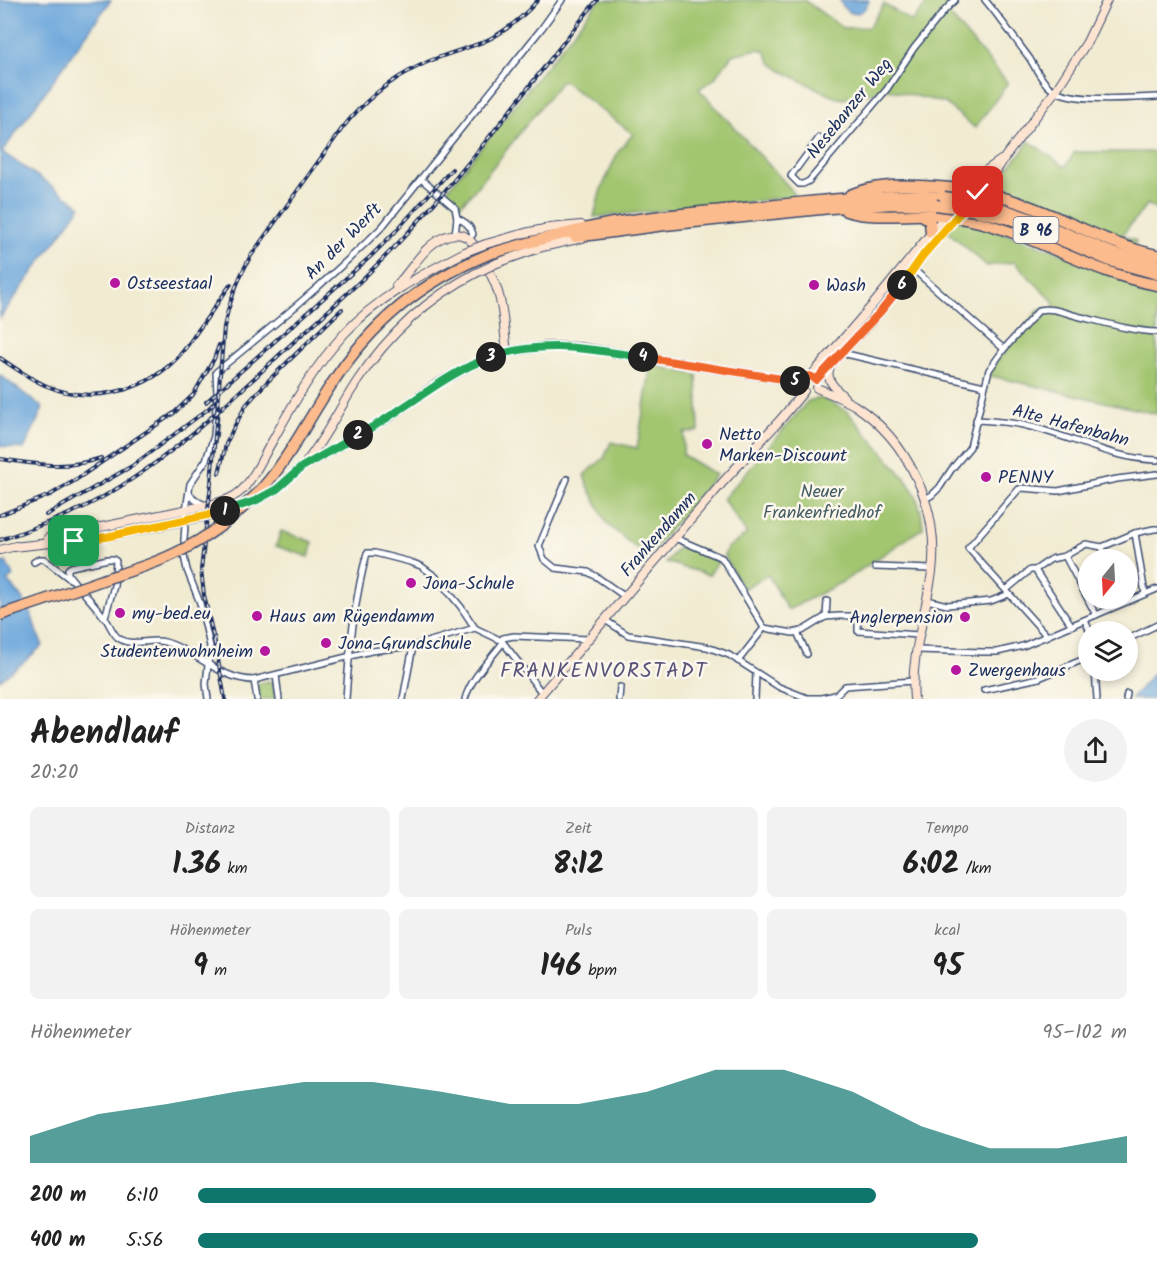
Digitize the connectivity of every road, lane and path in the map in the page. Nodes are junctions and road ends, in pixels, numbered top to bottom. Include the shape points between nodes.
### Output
1 (562, 0) edge
2 (955, 0) edge
3 (985, 0) edge
4 (1107, 0) edge
5 (1056, 90) junction
6 (1157, 97) edge
7 (819, 138) dead end
8 (1005, 157) junction
9 (420, 179) junction
10 (988, 181) junction
11 (973, 191) junction
12 (999, 196) junction
13 (841, 199) junction
14 (981, 207) junction
15 (831, 208) junction
16 (923, 215) junction
17 (950, 216) junction
18 (457, 218) junction
19 (615, 223) junction
20 (931, 233) junction
21 (455, 235) junction
22 (594, 235) junction
23 (469, 239) junction
24 (527, 243) junction
25 (488, 249) junction
26 (1094, 251) junction
27 (1157, 255) edge
28 (1157, 265) edge
29 (913, 269) junction
30 (1157, 274) edge
31 (1157, 285) edge
32 (384, 298) junction
33 (1157, 332) edge
34 (1004, 349) junction
35 (507, 352) junction
36 (842, 352) junction
37 (833, 363) junction
38 (814, 381) junction
39 (800, 382) junction
40 (984, 386) junction
41 (804, 391) junction
42 (847, 401) junction
43 (976, 420) junction
44 (1157, 460) edge
45 (302, 467) junction
46 (1157, 474) edge
47 (567, 479) dead end
48 (190, 484) junction
49 (925, 499) junction
50 (206, 506) junction
51 (186, 510) junction
52 (185, 521) junction
53 (1157, 529) edge
54 (1135, 533) junction
55 (675, 538) junction
56 (13, 547) junction
57 (1102, 547) joint
58 (0, 550) edge
59 (1065, 556) junction
60 (34, 562) dead end
61 (875, 567) dead end
62 (932, 569) junction
63 (1035, 570) junction
64 (74, 581) junction
65 (1157, 589) edge
66 (1008, 592) junction
67 (1145, 594) junction
68 (624, 596) junction
69 (1138, 596) edge
70 (927, 600) junction
71 (827, 601) dead end
72 (1107, 609) edge
73 (0, 615) edge
74 (1096, 615) junction
75 (105, 617) junction
76 (826, 617) junction
77 (605, 620) junction
78 (1085, 620) joint
79 (1157, 625) edge
80 (1072, 626) junction
81 (475, 628) junction
82 (764, 628) junction
83 (797, 632) junction
84 (1138, 634) edge
85 (919, 635) junction
86 (1047, 636) junction
87 (588, 639) junction
88 (502, 641) junction
89 (413, 646) junction
90 (917, 650) junction
91 (807, 654) dead end
92 (348, 656) junction
93 (738, 661) junction
94 (1078, 662) edge
95 (208, 664) junction
96 (756, 674) junction
97 (276, 675) junction
98 (254, 680) junction
99 (913, 681) junction
100 (1096, 681) edge
101 (620, 687) dead end
102 (984, 690) dead end
103 (540, 696) edge
104 (837, 696) edge
105 (208, 699) edge
106 (257, 699) edge
107 (279, 699) edge
108 (346, 699) edge
109 (403, 699) edge
110 (465, 699) edge
111 (619, 699) edge
112 (755, 699) edge
113 (914, 699) edge
114 (1097, 699) edge

1 - 9 street, An der Werft
2 - 7 street, Nesebanzer Weg via 914,48 887,89 809,181 799,184 791,176
3 - 5 street via 1049,87
4 - 5 main road via 1087,42
5 - 6 street via 1074,96
5 - 8 main road
8 - 10 main road
8 - 11 main road via 985,171
9 - 18 street via 455,208
9 - 48 street, An der Werft via 360,249 216,372 212,443
10 - 11 main road
10 - 12 highway
11 - 12 highway
11 - 13 highway via 876,187
11 - 17 main road
12 - 26 highway via 1037,209
13 - 14 highway, B 96, bridge via 945,197
13 - 19 highway, B 96
14 - 15 highway, B 96, bridge via 894,204
14 - 26 highway, B 96 via 1035,220
15 - 16 highway via 867,215
15 - 22 highway, B 96
16 - 17 highway
16 - 20 highway via 930,222
17 - 20 main road
17 - 26 highway via 1034,240
17 - 29 main road
18 - 21 street
18 - 23 street via 471,228
19 - 24 highway, B 96
19 - 25 main road via 549,228 525,233
20 - 38 main road
21 - 23 main road
21 - 32 main road via 430,247
22 - 24 highway, B 96
22 - 45 main road, bridge via 497,263 429,303 389,339
23 - 35 main road via 498,292
24 - 25 highway, B 96
25 - 32 main road, bridge via 465,252
25 - 73 highway, B 96, bridge via 429,284 378,325 348,360 258,493 213,531 183,550 144,566
26 - 27 highway via 1134,249
26 - 28 highway, B 96
26 - 30 highway, B 96 via 1127,267
26 - 31 highway via 1117,275
29 - 34 street
29 - 36 main road
32 - 50 main road via 345,333 316,368 241,490 227,500
33 - 34 street via 1046,308 1039,310
34 - 40 street via 989,370
35 - 39 main road via 549,346 579,347
35 - 45 main road via 435,385 390,417
36 - 37 main road
36 - 40 street
37 - 38 main road
37 - 42 main road via 828,379
38 - 39 main road via 804,377
38 - 41 main road via 811,393
38 - 42 main road
39 - 41 main road
40 - 43 street
41 - 55 main road, Frankendamm
42 - 49 main road via 868,415 895,444
43 - 44 street, Alte Hafenbahn via 1025,425 1113,453
43 - 49 street via 970,447 940,487
45 - 52 main road via 277,489 255,501
46 - 66 street via 1058,491 1022,488 968,548
47 - 68 street via 539,546 544,559 555,568 597,577
48 - 50 street via 191,496
48 - 51 street, An der Werft
49 - 62 main road via 933,537
50 - 51 main road
51 - 52 street, An der Werft
51 - 56 main road
52 - 56 main road via 99,538
52 - 95 street, An der Werft via 184,556 210,646
53 - 54 street
54 - 57 street
54 - 67 street
55 - 68 main road, Frankendamm
55 - 82 street via 722,558
56 - 58 main road
57 - 59 street via 1086,544
59 - 63 street via 1051,559
59 - 74 street
60 - 64 street via 44,559
61 - 62 street
62 - 70 main road
63 - 66 street via 1030,570
63 - 80 street
64 - 75 street
64 - 75 street via 68,574 71,567 108,559 116,561
65 - 67 street
66 - 70 street via 991,602 948,605
66 - 86 street
67 - 69 street
68 - 77 main road, Frankendamm
70 - 85 main road
71 - 76 street
72 - 74 street
74 - 78 street
75 - 95 street via 121,640 164,642
76 - 83 street
76 - 85 street via 858,616 858,631
77 - 87 main road, Frankendamm
77 - 93 street via 628,635 707,647
78 - 80 street
79 - 84 street
80 - 86 street
81 - 88 street
81 - 89 street
81 - 92 street via 431,573 411,562 367,553
82 - 83 street
82 - 93 street
83 - 91 street
85 - 90 main road
86 - 90 street via 997,651
87 - 88 street via 514,636
87 - 103 main road, Frankendamm
88 - 103 street
88 - 110 street via 472,681
89 - 92 street
89 - 109 street
90 - 99 main road
92 - 97 street
92 - 108 street
93 - 96 street
94 - 102 street via 1039,678
95 - 98 street via 237,678
95 - 105 street, An der Werft
96 - 104 street via 807,698
96 - 112 street
97 - 98 street
97 - 107 street
98 - 106 street
99 - 104 street via 845,686
99 - 113 main road
100 - 114 street
101 - 111 street

